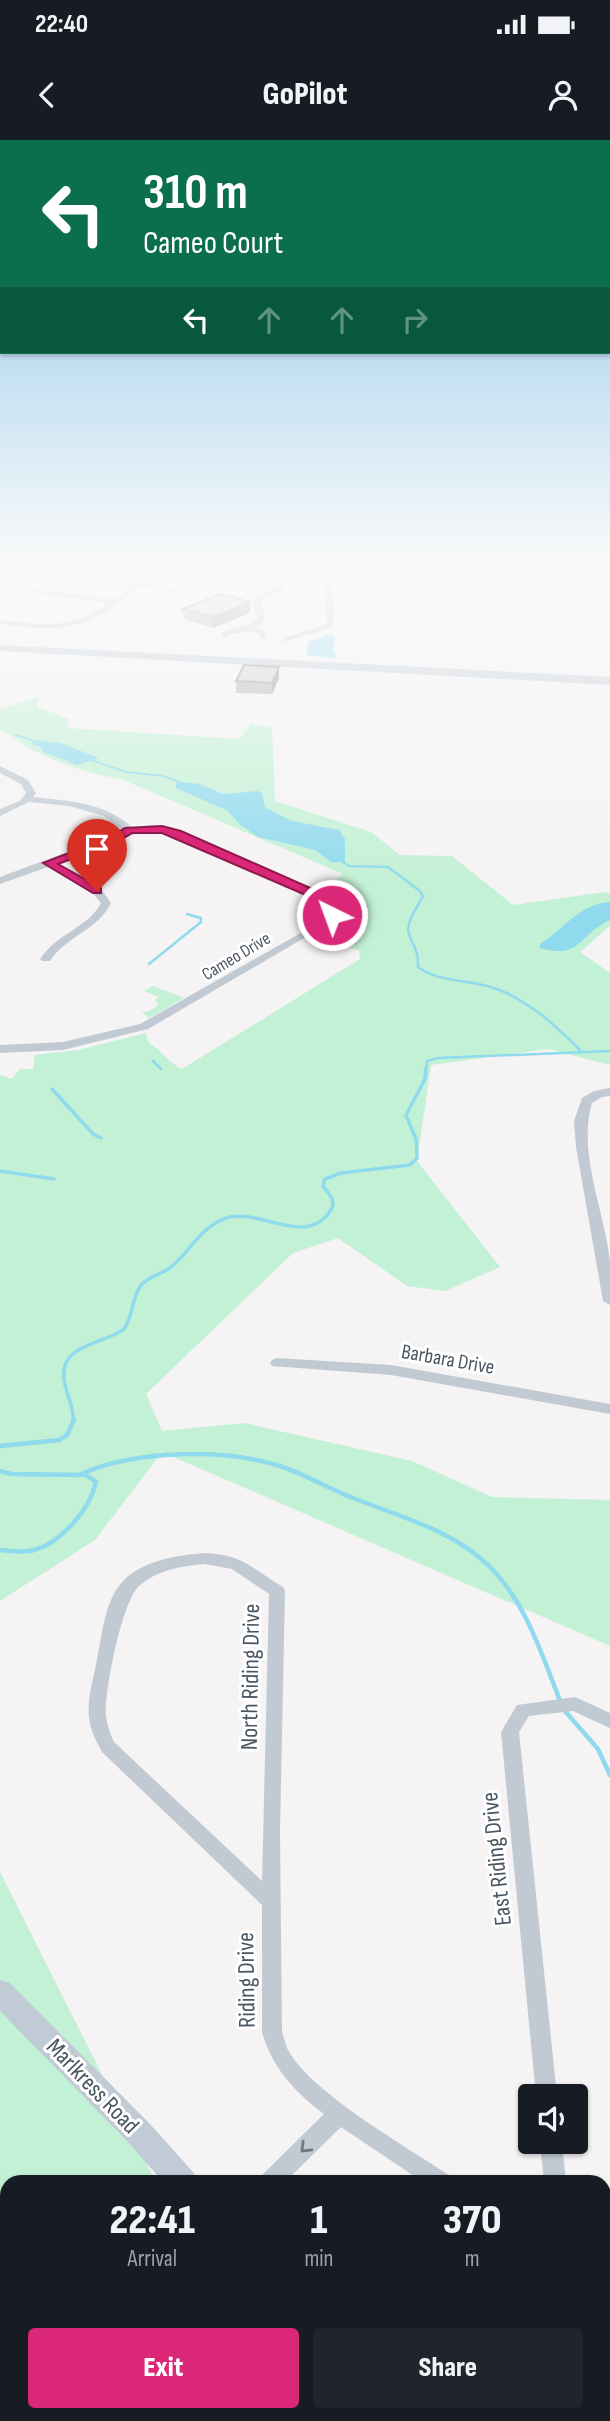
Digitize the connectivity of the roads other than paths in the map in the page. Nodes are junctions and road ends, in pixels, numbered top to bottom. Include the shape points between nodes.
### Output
1 (470, 673) edge
2 (610, 681) edge
3 (0, 769) edge
4 (27, 799) junction
5 (0, 814) edge
6 (129, 830) junction
7 (48, 863) junction
8 (0, 881) edge
9 (46, 960) dead end
10 (0, 1049) edge
11 (610, 1092) edge
12 (610, 1301) edge
13 (277, 1363) dead end
14 (610, 1409) edge
15 (610, 1721) edge
16 (271, 1902) junction
17 (0, 1993) edge
18 (545, 2084) edge
19 (340, 2113) junction
20 (552, 2154) edge
21 (176, 2175) edge
22 (277, 2175) edge
23 (431, 2175) edge
24 (554, 2175) edge

1 - 2 main road
3 - 4 street via 29,786
4 - 5 street
4 - 6 street via 98,809
6 - 7 street, Cameo Drive
6 - 10 street, Cameo Drive via 177,833 319,896 331,906 332,915 320,927 144,1027 63,1046
7 - 8 street, Cameo Drive
7 - 9 street via 97,891 106,904 96,918 54,945
11 - 12 street via 586,1101 580,1121
13 - 14 street, Barbara Drive via 391,1370
15 - 18 street, East Riding Drive via 575,1704 523,1710 510,1732
16 - 16 street, North Riding Drive via 277,1591 228,1561 178,1561 153,1569 124,1590 96,1705 98,1731 108,1747
16 - 19 street, Riding Drive via 271,2032 278,2054 298,2078
17 - 21 main road, Marlkress Road
19 -> 22 street
19 - 23 street, Riding Drive
20 - 24 street

